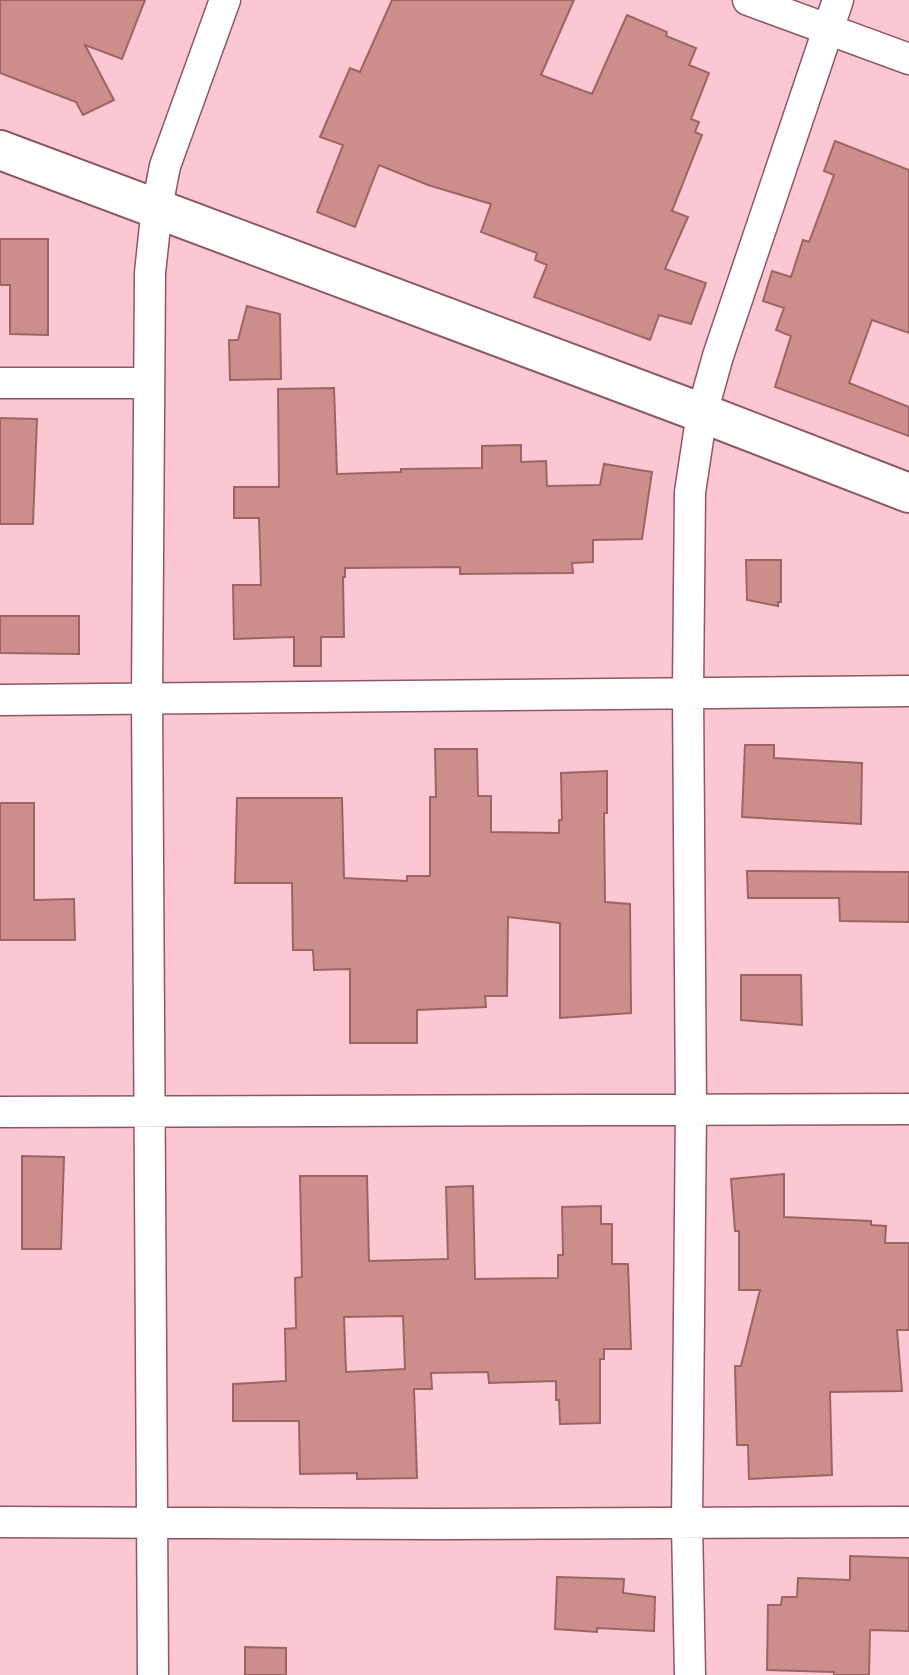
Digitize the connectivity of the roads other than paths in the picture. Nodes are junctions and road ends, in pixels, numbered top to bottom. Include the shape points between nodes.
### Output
1 (225, 0) edge
2 (748, 0) edge
3 (838, 0) edge
4 (827, 28) junction
5 (909, 59) edge
6 (0, 150) edge
7 (157, 207) junction
8 (0, 383) edge
9 (149, 383) junction
10 (702, 413) junction
11 (909, 493) edge
12 (688, 691) junction
13 (909, 691) edge
14 (147, 697) junction
15 (0, 700) edge
16 (691, 1109) junction
17 (909, 1109) edge
18 (151, 1111) junction
19 (0, 1112) edge
20 (0, 1522) edge
21 (153, 1522) junction
22 (909, 1522) edge
23 (687, 1524) junction
24 (153, 1675) edge
25 (690, 1675) edge

1 - 7 street via 165,166
2 - 4 street
3 - 4 street
4 - 5 street
4 - 10 street
6 - 7 street
7 - 9 street via 150,273
7 - 10 street
8 - 9 street
9 - 14 street
10 - 11 street
10 - 12 street via 690,492
12 - 13 street
12 - 14 street
12 - 16 street
14 - 15 street
14 - 18 street
16 - 17 street
16 - 18 street
16 - 23 street
18 - 19 street
18 - 21 street
20 - 21 street
21 - 23 street
21 - 24 street
22 - 23 street
23 - 25 street

